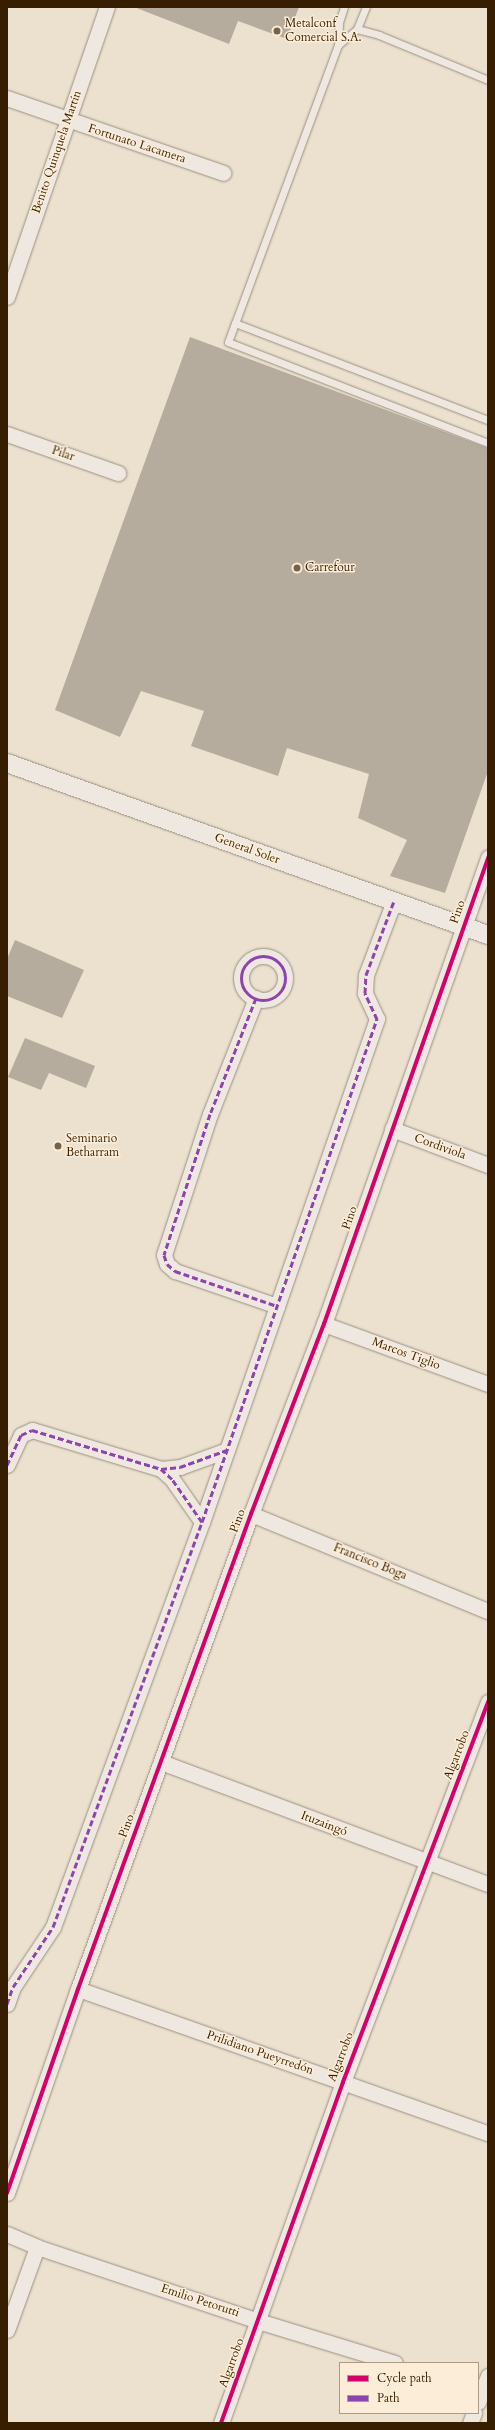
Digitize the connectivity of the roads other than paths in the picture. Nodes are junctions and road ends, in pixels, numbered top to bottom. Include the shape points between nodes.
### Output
1 (107, 7) edge
2 (344, 7) edge
3 (366, 7) edge
4 (357, 29) junction
5 (338, 45) junction
6 (488, 80) edge
7 (7, 98) edge
8 (68, 121) junction
9 (223, 173) dead end
10 (7, 297) edge
11 (235, 322) junction
12 (488, 420) edge
13 (7, 434) edge
14 (488, 443) edge
15 (118, 473) dead end
16 (7, 763) edge
17 (488, 857) edge
18 (394, 902) junction
19 (464, 926) junction
20 (488, 934) edge
21 (256, 998) dead end
22 (392, 1129) junction
23 (488, 1165) edge
24 (277, 1306) junction
25 (324, 1324) junction
26 (488, 1384) edge
27 (227, 1450) junction
28 (7, 1465) edge
29 (161, 1469) junction
30 (251, 1514) junction
31 (202, 1522) junction
32 (488, 1611) edge
33 (488, 1702) edge
34 (161, 1762) junction
35 (427, 1863) junction
36 (488, 1884) edge
37 (78, 1989) junction
38 (7, 2004) edge
39 (343, 2082) junction
40 (488, 2133) edge
41 (7, 2193) edge
42 (7, 2234) edge
43 (37, 2247) junction
44 (258, 2321) junction
45 (7, 2330) edge
46 (391, 2362) edge
47 (488, 2376) edge
48 (482, 2393) edge
49 (221, 2423) edge

1 - 8 street, Benito Quinquela Martín
2 - 5 lane via 339,22
3 - 4 lane
4 - 5 lane
4 - 6 lane via 379,35
5 - 11 lane
7 - 8 street, Fortunato Lacamera
8 - 9 street, Fortunato Lacamera
8 - 10 street, Benito Quinquela Martín
11 - 12 lane
11 - 14 lane via 228,342
13 - 15 street, Pilar
16 - 18 street, General Soler
17 - 19 street, Pino
18 - 19 street, General Soler
18 - 24 street via 366,975 365,993 377,1019
19 - 20 street, General Soler
19 - 22 street, Pino
21 - 24 street via 210,1114 164,1256 174,1271
22 - 23 street, Cordiviola
22 - 25 street, Pino
24 - 27 street
25 - 26 street, Marcos Tiglio
25 - 30 street, Pino
27 - 29 street via 206,1459
27 - 31 street
28 - 29 street via 21,1435 32,1430
29 - 31 street
30 - 32 street, Francisco Boga
30 - 34 street, Pino
31 - 38 street via 53,1927 13,1986
33 - 35 street, Algarrobo
34 - 35 street, Ituzaingó
34 - 37 street, Pino
35 - 36 street, Ituzaingó
35 - 39 street, Algarrobo
37 - 39 street, Prilidiano Pueyrredón
37 - 41 street, Pino
39 - 40 street, Prilidiano Pueyrredón
39 - 44 street, Algarrobo
42 - 43 street, Emilio Petorutti
43 - 44 street, Emilio Petorutti
43 - 45 street
44 - 46 street, Emilio Petorutti
44 - 49 street, Algarrobo
47 - 48 street

